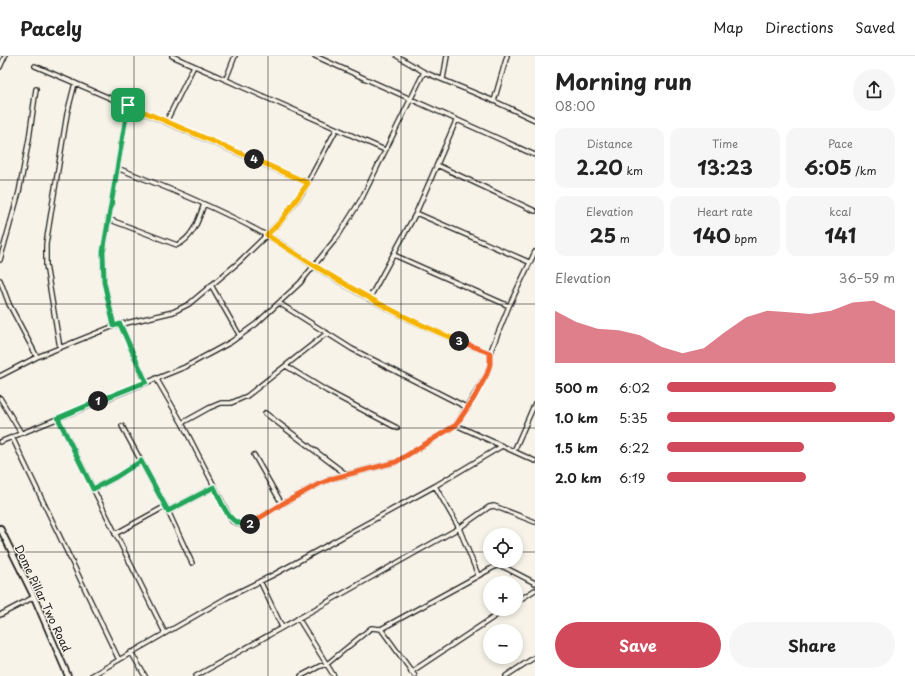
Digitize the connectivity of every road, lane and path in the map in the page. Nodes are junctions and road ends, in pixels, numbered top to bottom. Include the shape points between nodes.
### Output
1 (6, 56) edge
2 (172, 56) edge
3 (235, 56) edge
4 (315, 56) edge
5 (397, 56) edge
6 (447, 56) edge
7 (506, 56) edge
8 (35, 66) dead end
9 (194, 66) junction
10 (0, 67) edge
11 (424, 72) junction
12 (226, 79) junction
13 (443, 79) junction
14 (75, 83) junction
15 (36, 89) dead end
16 (410, 100) junction
17 (494, 101) junction
18 (128, 105) junction
19 (535, 120) edge
20 (456, 121) junction
21 (166, 122) junction
22 (336, 130) junction
23 (385, 150) junction
24 (535, 155) edge
25 (437, 165) junction
26 (117, 168) junction
27 (308, 183) junction
28 (204, 204) junction
29 (535, 211) edge
30 (416, 213) junction
31 (108, 219) junction
32 (267, 235) junction
33 (535, 252) edge
34 (394, 256) junction
35 (0, 260) edge
36 (529, 262) junction
37 (314, 266) junction
38 (0, 280) edge
39 (211, 285) junction
40 (369, 299) junction
41 (279, 303) junction
42 (509, 306) junction
43 (120, 324) junction
44 (114, 326) junction
45 (327, 333) junction
46 (240, 336) junction
47 (60, 348) junction
48 (490, 353) junction
49 (37, 357) junction
50 (286, 366) junction
51 (0, 376) edge
52 (156, 378) junction
53 (146, 382) junction
54 (0, 398) edge
55 (535, 403) edge
56 (468, 408) junction
57 (265, 413) dead end
58 (58, 418) junction
59 (182, 424) junction
60 (456, 425) junction
61 (122, 426) dead end
62 (397, 428) dead end
63 (21, 433) junction
64 (12, 437) junction
65 (0, 442) edge
66 (502, 446) junction
67 (514, 451) junction
68 (254, 455) dead end
69 (141, 461) junction
70 (535, 461) edge
71 (347, 475) junction
72 (436, 486) junction
73 (214, 487) junction
74 (93, 489) junction
75 (282, 504) junction
76 (166, 506) junction
77 (168, 511) junction
78 (535, 522) edge
79 (0, 528) edge
80 (459, 528) junction
81 (115, 534) junction
82 (192, 562) dead end
83 (478, 575) junction
84 (260, 581) junction
85 (535, 583) edge
86 (535, 590) edge
87 (34, 597) junction
88 (523, 598) edge
89 (0, 615) edge
90 (495, 616) edge
91 (298, 618) junction
92 (282, 627) junction
93 (382, 629) junction
94 (165, 633) junction
95 (131, 652) junction
96 (535, 657) edge
97 (118, 660) junction
98 (327, 664) junction
99 (411, 672) junction
100 (201, 675) edge
101 (68, 676) edge
102 (91, 676) edge
103 (145, 676) edge
104 (196, 676) edge
105 (301, 676) edge
106 (334, 676) edge
107 (415, 676) edge
108 (506, 676) edge

1 - 10 street
2 - 9 street
3 - 12 street
4 - 16 street
5 - 11 street
6 - 13 street
7 - 17 street
8 - 14 street
9 - 12 street
9 - 21 street
11 - 13 street
11 - 16 street
12 - 22 street
13 - 17 street
14 - 18 street
14 - 47 street via 67,114 46,244 46,265
15 - 35 street via 19,192
16 - 20 street
16 - 23 street
17 - 19 street
18 - 21 street
18 - 26 street
20 - 24 street
20 - 25 street
21 - 27 street
22 - 23 street
22 - 27 street
23 - 37 street via 349,220 328,251
25 - 29 street
25 - 30 street
26 - 28 street
26 - 31 street
27 - 32 street via 281,221
28 - 31 street via 194,228 177,246
28 - 32 street
30 - 34 street
30 - 36 street
31 - 44 street via 103,268 106,296
32 - 37 street
32 - 39 street
33 - 36 street
34 - 40 street
34 - 42 street
36 - 42 street
37 - 40 street
37 - 41 street
38 - 49 street via 8,304
39 - 43 street via 181,309
39 - 46 street
40 - 48 street via 432,330
41 - 45 street
41 - 46 street
42 - 48 street
43 - 44 street
43 - 53 street
44 - 47 street
45 - 50 street
45 - 56 street via 374,361
46 - 52 street via 202,359
47 - 49 street
48 - 56 street via 487,374
49 - 51 street
50 - 59 street via 247,396 209,408
50 - 62 street
52 - 53 street
52 - 59 street
53 - 58 street
54 - 63 street
55 - 67 street
56 - 60 street
57 - 71 street
58 - 63 street
58 - 74 street
59 - 73 street
60 - 66 street
60 - 71 street via 396,462
61 - 69 street
63 - 64 street
64 - 65 street
64 - 97 street
66 - 67 street
66 - 72 street
67 - 70 street
68 - 75 street
69 - 74 street
69 - 76 street
71 - 75 street via 319,484
72 - 80 street
72 - 84 street
73 - 75 street via 232,521 243,526
73 - 77 street
74 - 81 street
76 - 77 street
76 - 81 street
77 - 82 street
78 - 80 street via 494,506
79 - 87 street, Dome Pillar Two Road
80 - 83 street
80 - 91 street
81 - 94 street
83 - 85 street via 500,566
83 - 93 street
84 - 92 street
84 - 94 street via 228,596
86 - 88 street
87 - 89 street
87 - 101 street, Dome Pillar Two Road
90 - 99 street
91 - 92 street
91 - 98 street
92 - 100 street
93 - 98 street via 371,628
93 - 99 street
94 - 95 street
95 - 97 street
95 - 103 street
96 - 108 street
97 - 102 street
98 - 105 street
98 - 106 street
99 - 107 street
100 - 104 street

